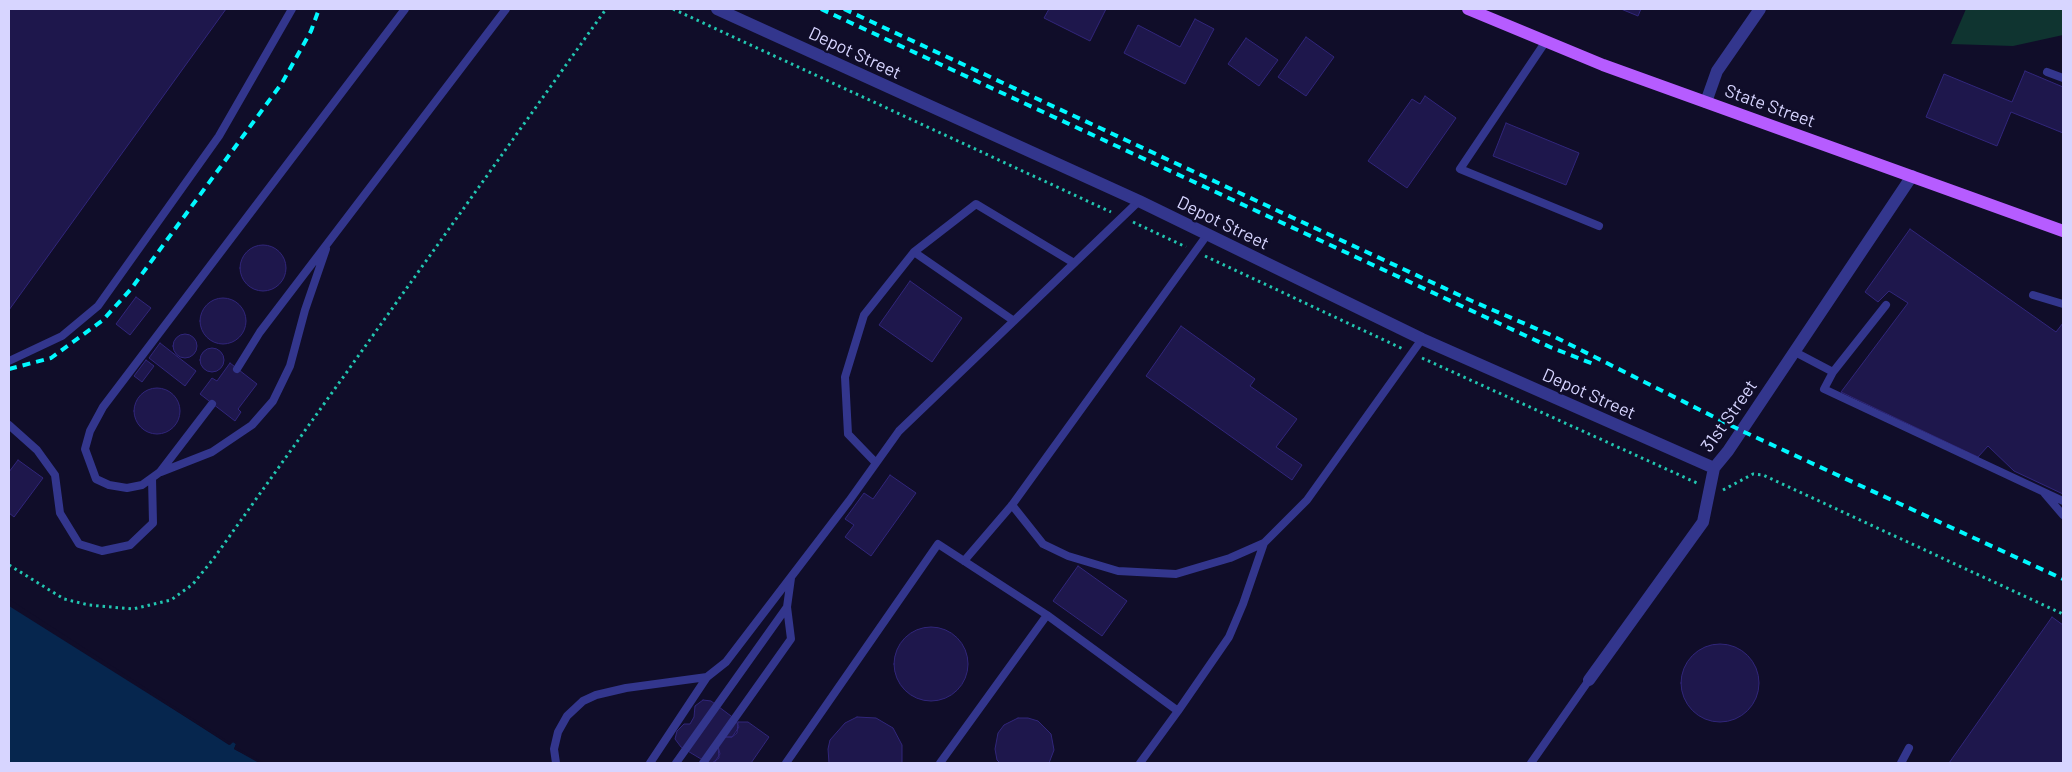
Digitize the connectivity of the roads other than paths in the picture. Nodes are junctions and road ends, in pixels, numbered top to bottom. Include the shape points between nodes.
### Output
1 (292, 9) edge
2 (405, 9) edge
3 (506, 9) edge
4 (717, 9) edge
5 (1472, 9) edge
6 (1760, 9) edge
7 (1546, 41) junction
8 (2047, 72) dead end
9 (2063, 78) edge
10 (1706, 102) junction
11 (1912, 176) junction
12 (1139, 202) junction
13 (1599, 226) dead end
14 (2063, 231) edge
15 (1207, 235) junction
16 (328, 243) junction
17 (914, 252) junction
18 (1074, 263) junction
19 (2033, 295) dead end
20 (2063, 304) edge
21 (1886, 305) dead end
22 (1014, 321) junction
23 (1422, 339) junction
24 (1795, 352) junction
25 (9, 361) edge
26 (238, 369) dead end
27 (1833, 372) junction
28 (212, 404) dead end
29 (9, 425) edge
30 (876, 463) junction
31 (1714, 468) junction
32 (160, 472) junction
33 (152, 478) junction
34 (2044, 492) junction
35 (2063, 501) edge
36 (1012, 505) junction
37 (2063, 515) edge
38 (1264, 543) junction
39 (964, 562) junction
40 (791, 577) junction
41 (787, 607) junction
42 (1047, 615) junction
43 (707, 677) junction
44 (1589, 680) joint
45 (1178, 711) junction
46 (1910, 748) dead end
47 (556, 763) edge
48 (650, 763) edge
49 (676, 763) edge
50 (703, 763) edge
51 (786, 763) edge
52 (940, 763) edge
53 (1140, 763) edge
54 (1531, 763) edge
55 (1901, 763) edge

1 - 25 lane via 219,136 98,306 62,336
2 - 33 lane via 103,406 90,430 84,449 96,479 127,488 142,485
3 - 16 lane
4 - 12 street, Depot Street
5 - 7 main road, State Street
6 - 10 street via 1717,71
7 - 10 main road, State Street
7 - 13 lane via 1460,169
8 - 9 lane
10 - 11 main road, State Street
11 - 14 main road, State Street
11 - 24 street, 31st Street
12 - 15 street, Depot Street
12 - 18 lane
15 - 23 street, Depot Street
15 - 36 lane
16 - 26 lane via 260,332
16 - 32 lane via 290,366 274,401 252,426 212,452
17 - 18 lane via 976,204
17 - 22 lane
17 - 30 lane via 864,315 845,377 848,434
18 - 22 lane
19 - 20 lane
21 - 27 lane
22 - 30 lane via 899,431
23 - 31 street, Depot Street
23 - 38 lane via 1307,500
24 - 27 lane
24 - 31 street, 31st Street
27 - 34 lane via 1824,389
28 - 32 lane
29 - 33 lane via 37,450 55,475 60,513 79,544 102,551 130,545 153,523
30 - 40 lane
31 - 44 street, 31st Street via 1703,522
32 - 33 lane
34 - 35 lane
34 - 37 lane
36 - 38 lane via 1043,544 1068,556 1118,571 1176,574 1230,558
36 - 39 lane
38 - 45 lane via 1228,637
39 - 42 lane
39 - 51 lane via 938,544
40 - 41 lane
40 - 43 lane via 726,662
41 - 49 lane
41 - 50 lane via 791,639
42 - 45 lane
42 - 52 lane
43 - 47 lane via 626,688 584,701 567,716 558,732 554,749
43 - 48 lane
44 - 54 lane
45 - 53 lane
46 - 55 lane

